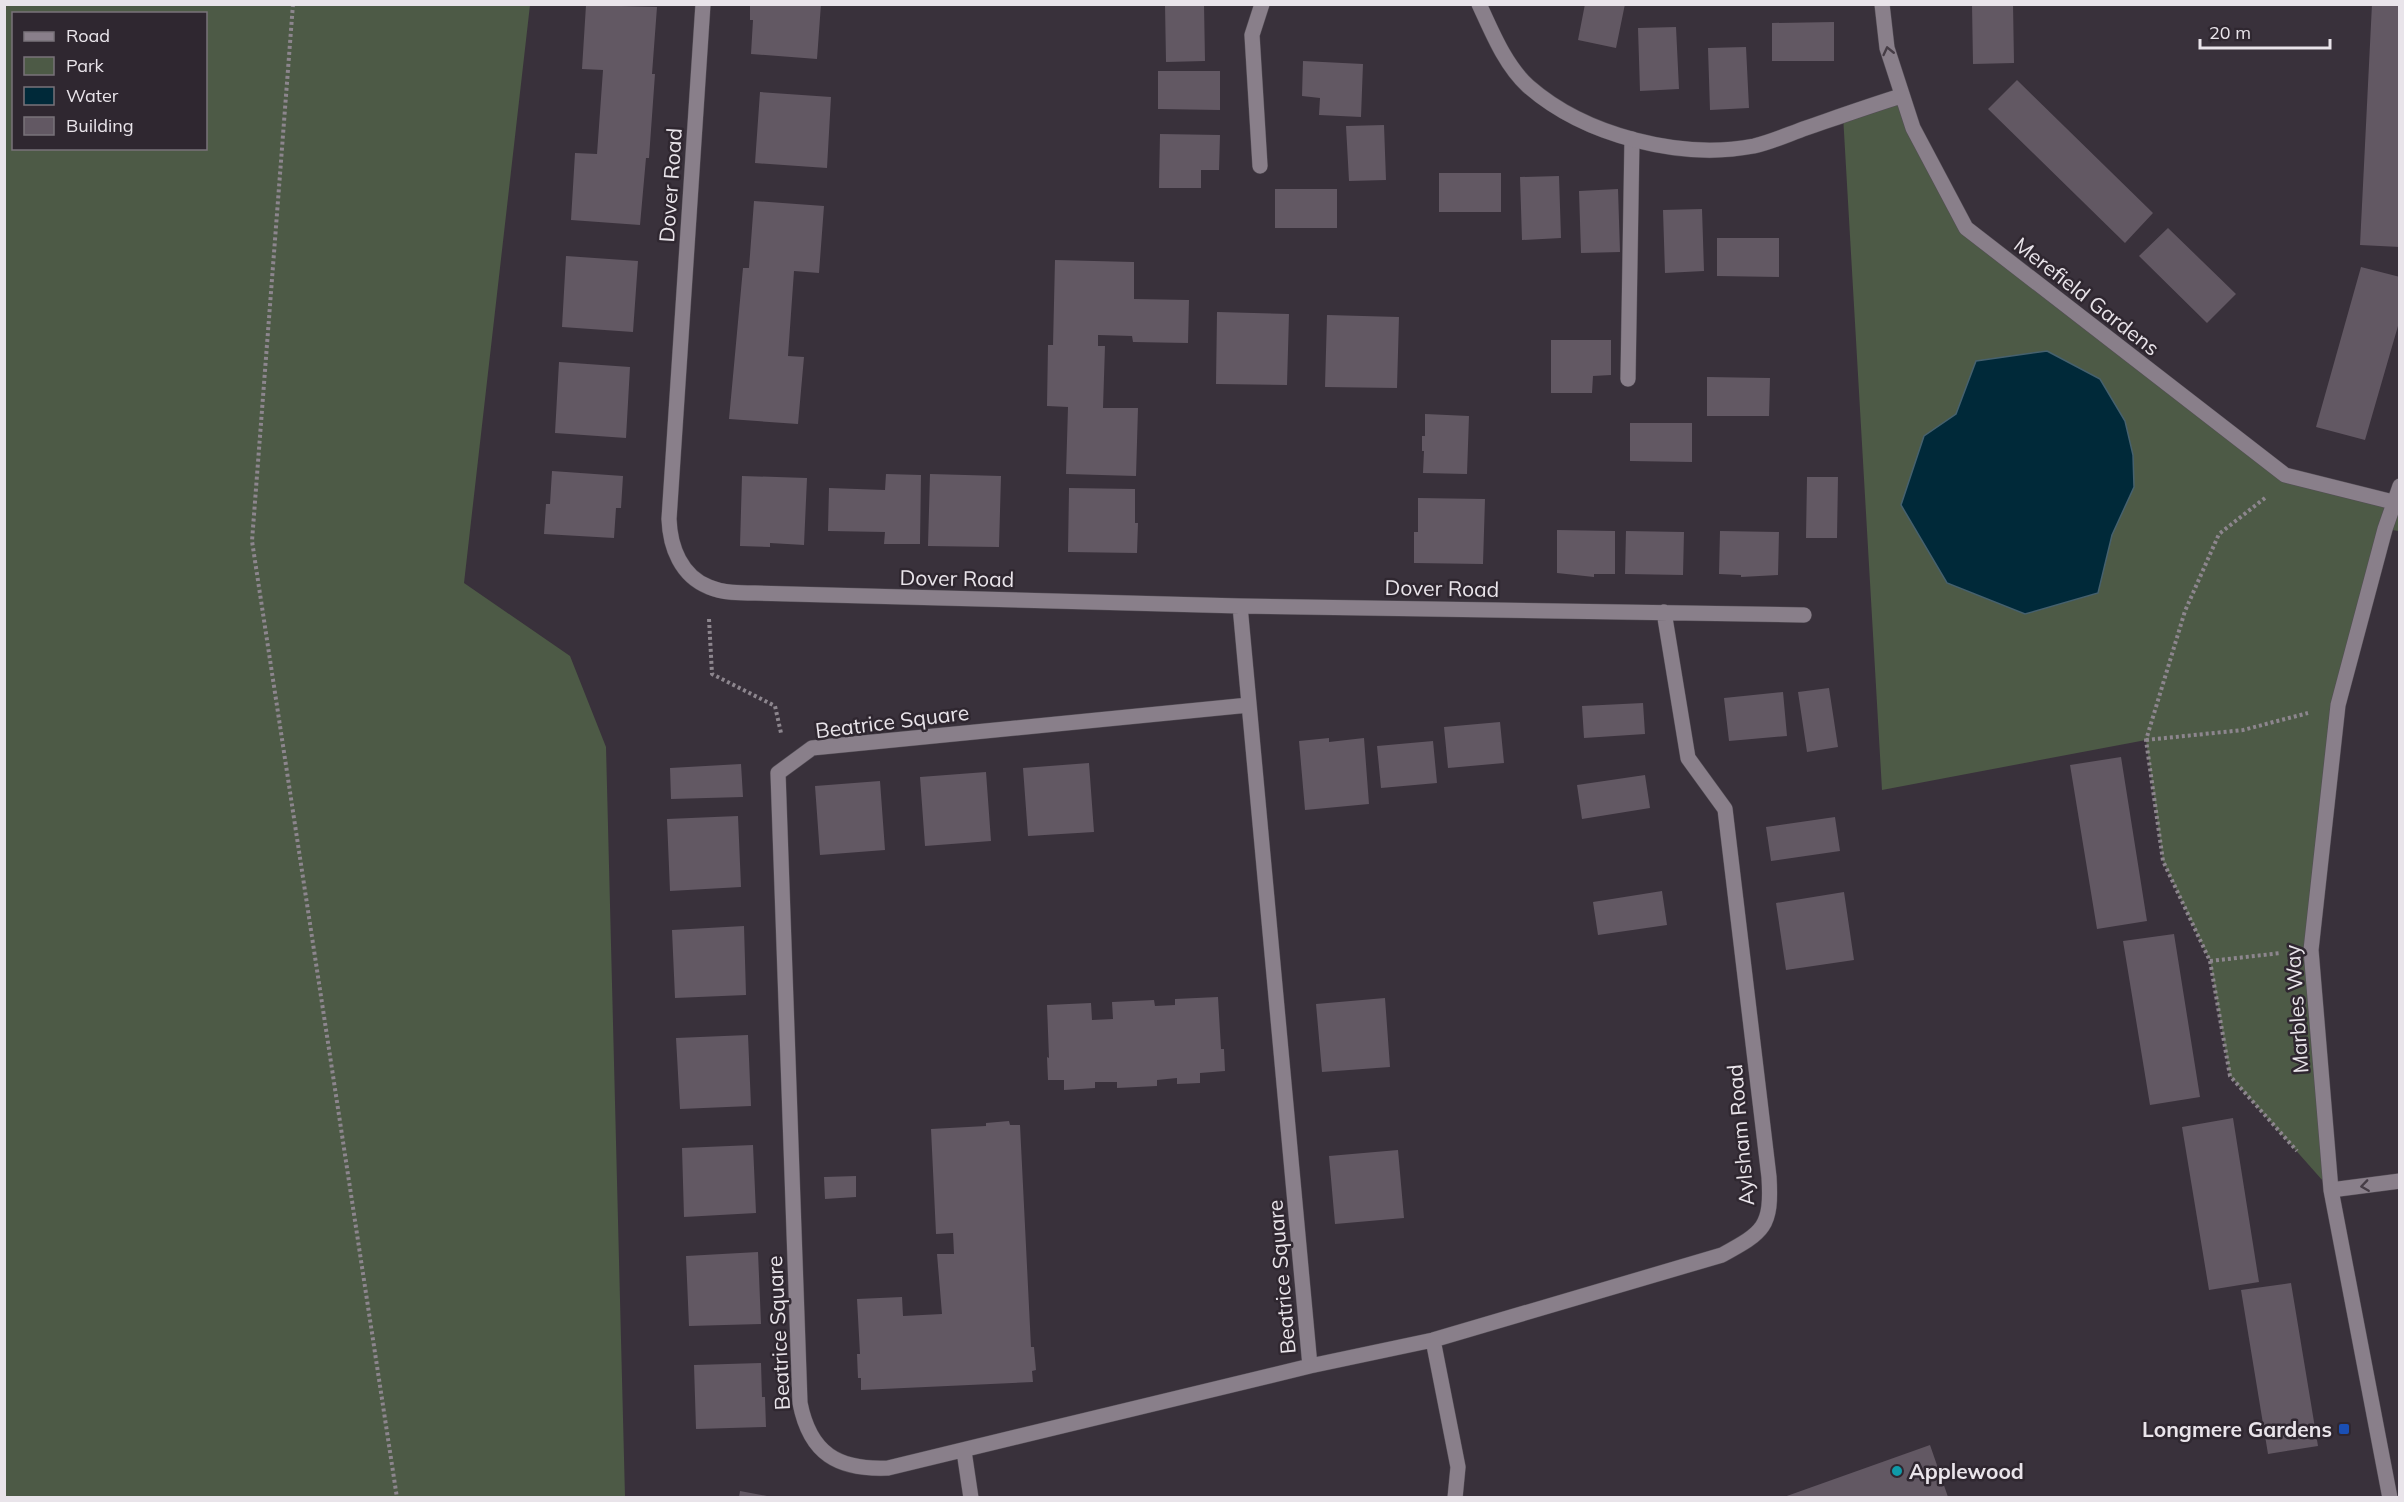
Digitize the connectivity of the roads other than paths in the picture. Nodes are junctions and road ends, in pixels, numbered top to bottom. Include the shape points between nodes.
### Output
1 (703, 4) edge
2 (1262, 4) edge
3 (1479, 4) edge
4 (1882, 4) edge
5 (1901, 96) junction
6 (1632, 139) junction
7 (1260, 166) dead end
8 (1628, 379) dead end
9 (2400, 486) edge
10 (2393, 502) junction
11 (1239, 606) junction
12 (1664, 612) junction
13 (1804, 615) dead end
14 (1249, 705) junction
15 (2400, 1181) edge
16 (2331, 1190) junction
17 (1433, 1340) junction
18 (1310, 1366) junction
19 (964, 1451) junction
20 (971, 1497) edge
21 (1455, 1497) edge
22 (2390, 1497) edge

1 - 11 street, Dover Road via 669,519 669,539 676,557 690,574 707,587 724,592
2 - 7 street via 1252,35
3 - 6 street via 1512,67 1528,85 1562,110
5 -> 4 street, Merefield Gardens via 1887,48
5 - 6 street via 1756,145 1713,150
5 - 10 street, Merefield Gardens via 1913,128 1966,228 2285,475
6 - 8 street
9 - 10 street, Marbles Way
10 - 16 street, Marbles Way via 2338,705 2311,950
11 - 12 street, Dover Road
11 - 14 street, Beatrice Square
12 - 13 street, Dover Road
12 - 17 street, Aylsham Road via 1688,758 1725,809 1769,1177 1770,1204 1765,1224 1753,1239 1722,1255
14 - 18 street, Beatrice Square
14 - 19 street, Beatrice Square via 812,748 778,774 803,1420 825,1454 844,1465 865,1469 888,1467
15 -> 16 street
16 - 22 street, Marbles Way
17 - 18 street, Aylsham Road
17 - 21 street via 1458,1467
18 - 19 street, Beatrice Square
19 - 20 street

